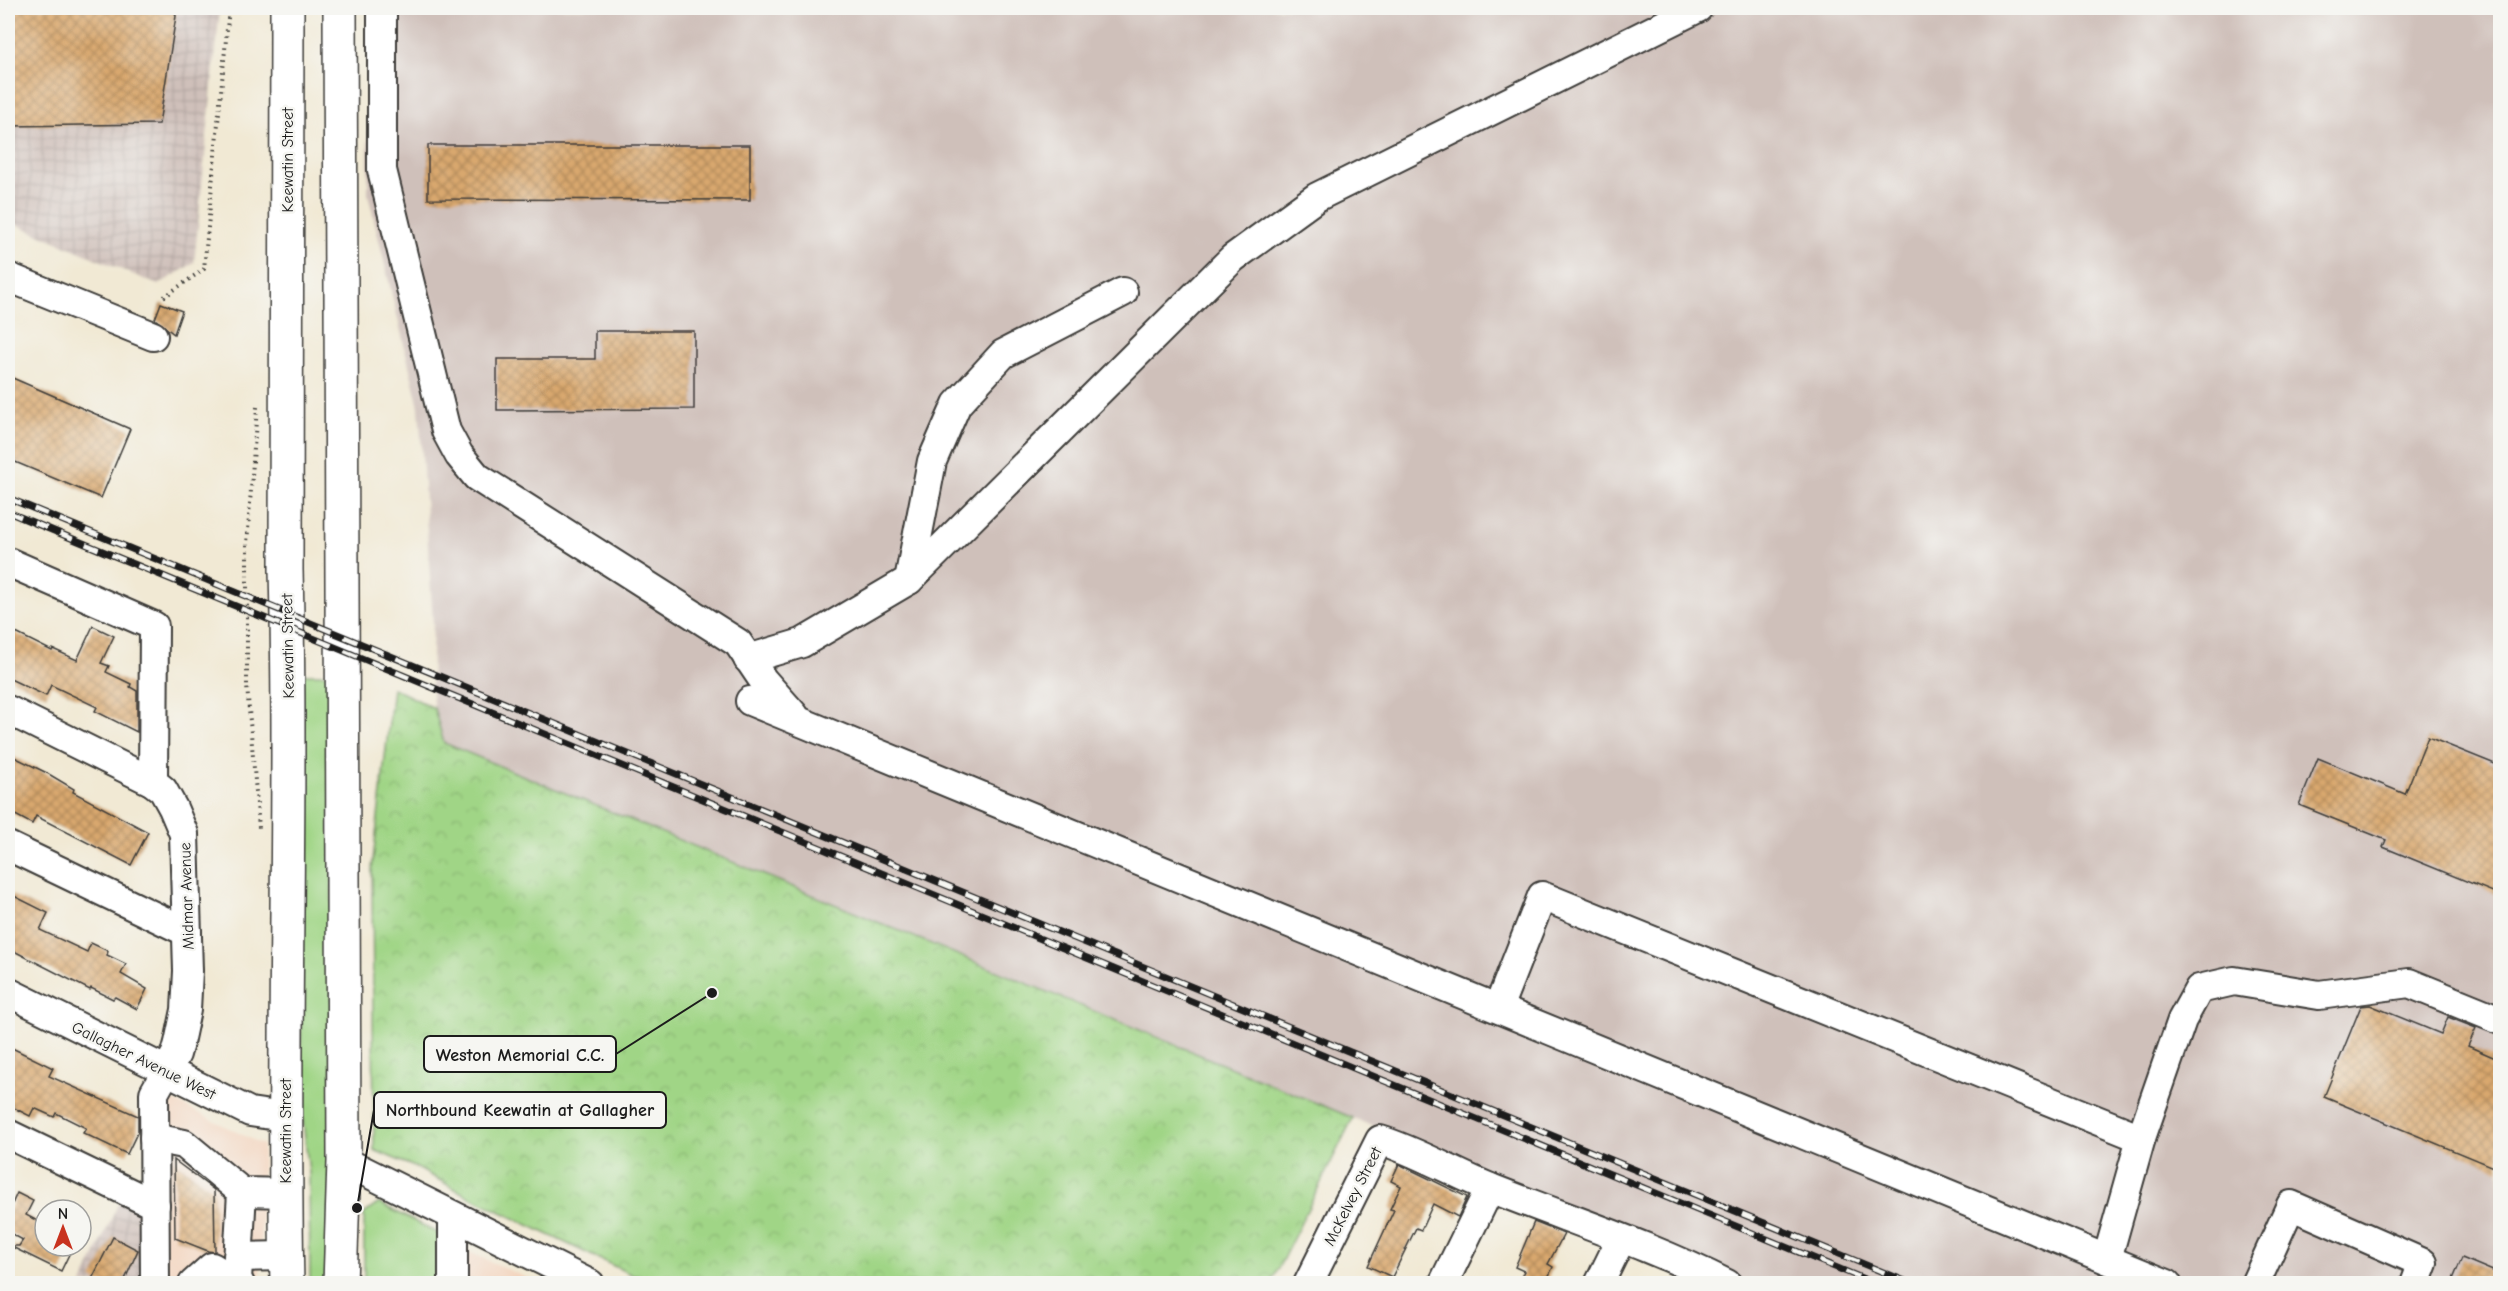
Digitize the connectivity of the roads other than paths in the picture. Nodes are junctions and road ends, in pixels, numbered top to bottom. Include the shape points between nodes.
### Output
1 (287, 8) edge
2 (340, 8) edge
3 (382, 8) edge
4 (1698, 8) edge
5 (8, 277) edge
6 (1123, 292) dead end
7 (153, 336) dead end
8 (8, 562) edge
9 (909, 580) junction
10 (748, 659) junction
11 (750, 701) dead end
12 (8, 710) edge
13 (799, 721) junction
14 (153, 782) junction
15 (8, 846) edge
16 (187, 932) junction
17 (8, 992) edge
18 (1498, 1008) junction
19 (2500, 1020) edge
20 (166, 1070) junction
21 (284, 1117) junction
22 (8, 1134) edge
23 (154, 1138) junction
24 (2141, 1138) junction
25 (344, 1161) junction
26 (1490, 1188) junction
27 (242, 1192) junction
28 (285, 1193) junction
29 (154, 1205) junction
30 (453, 1216) junction
31 (1621, 1239) junction
32 (2107, 1259) junction
33 (286, 1270) edge
34 (237, 1276) edge
35 (155, 1284) edge
36 (194, 1284) edge
37 (340, 1284) edge
38 (453, 1284) edge
39 (590, 1284) edge
40 (1308, 1284) edge
41 (1443, 1284) edge
42 (1599, 1284) edge
43 (1727, 1284) edge
44 (2167, 1284) edge
45 (2255, 1284) edge
46 (2415, 1284) edge

1 - 21 main road, Keewatin Street
2 - 25 main road
3 - 10 street via 382,170 446,430 459,455 477,477 738,643
4 - 9 street via 1317,197 1233,258
5 - 7 street
6 - 9 street via 1003,354 957,404 932,461
8 - 14 street via 154,626
9 - 10 street via 802,643
10 - 13 street
11 - 13 street
12 - 14 street, Midmar Avenue
13 - 18 street
14 - 16 street, Midmar Avenue via 163,790 184,834
15 - 16 street
16 - 20 street, Midmar Avenue via 186,1010 176,1054
17 - 20 street, Gallagher Avenue West
18 - 24 street via 1542,896
18 - 32 street
19 - 24 street via 2409,983 2319,995 2234,981 2199,989 2182,1020
20 - 21 street, Gallagher Avenue West via 249,1112
20 - 23 street, Midmar Avenue via 154,1093
21 - 28 main road, Keewatin Street
22 - 29 street
23 - 27 street via 184,1144
23 - 29 street, Midmar Avenue
24 - 32 street
25 - 30 street
25 - 37 main road
26 - 31 street
26 - 40 street, McKelvey Street via 1399,1145 1380,1140
26 - 41 street
27 - 28 street
27 - 34 street
28 - 33 main road, Keewatin Street
29 - 35 street, Midmar Avenue
30 - 38 street
30 - 39 street
31 - 42 street
31 - 43 street
32 - 44 street
33 - 34 street
34 - 36 street via 212,1267
45 - 46 street via 2291,1205 2423,1263

